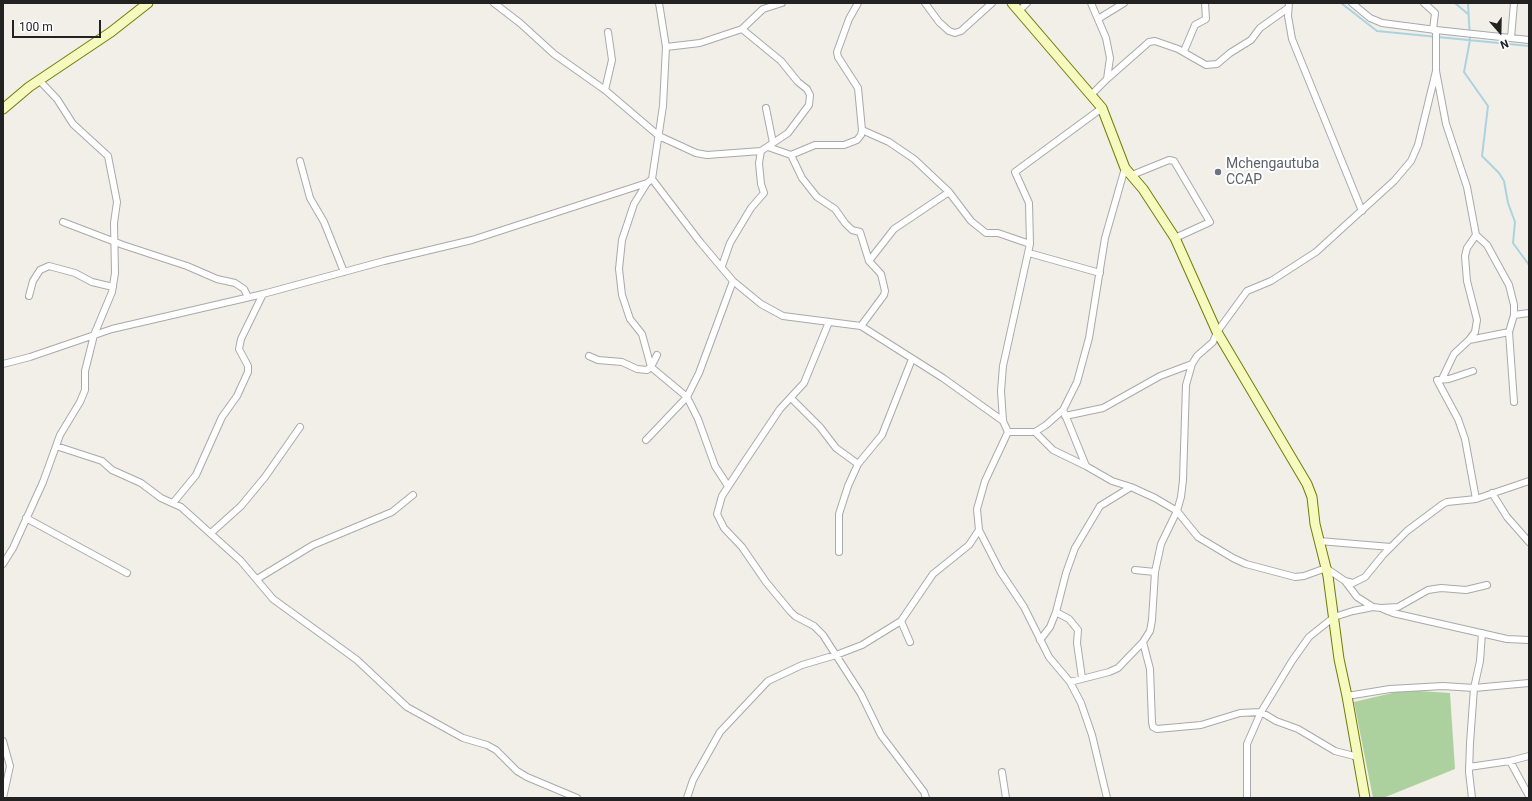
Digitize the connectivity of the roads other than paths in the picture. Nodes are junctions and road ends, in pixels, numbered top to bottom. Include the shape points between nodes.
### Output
1 (148, 3) edge
2 (494, 3) edge
3 (659, 3) edge
4 (782, 3) edge
5 (858, 3) edge
6 (925, 3) edge
7 (992, 3) edge
8 (1012, 3) edge
9 (1027, 3) edge
10 (1091, 3) edge
11 (1124, 3) edge
12 (1205, 3) edge
13 (1352, 3) edge
14 (1424, 3) edge
15 (1514, 3) edge
16 (762, 6) edge
17 (1289, 6) edge
18 (1019, 11) junction
19 (1098, 19) junction
20 (742, 30) junction
21 (1434, 30) junction
22 (608, 32) dead end
23 (1511, 38) junction
24 (1529, 40) edge
25 (666, 47) junction
26 (1184, 51) junction
27 (1436, 71) junction
28 (39, 80) junction
29 (1107, 80) junction
30 (605, 90) junction
31 (1092, 94) junction
32 (766, 108) dead end
33 (1102, 108) junction
34 (3, 110) edge
35 (862, 130) junction
36 (659, 136) junction
37 (771, 145) junction
38 (761, 151) junction
39 (791, 155) junction
40 (300, 161) dead end
41 (1125, 168) junction
42 (1132, 175) junction
43 (650, 181) junction
44 (949, 192) junction
45 (1362, 211) junction
46 (63, 222) dead end
47 (1476, 235) junction
48 (1175, 238) junction
49 (113, 241) junction
50 (1030, 244) junction
51 (1029, 253) junction
52 (869, 261) junction
53 (722, 266) junction
54 (344, 272) junction
55 (1100, 273) junction
56 (733, 281) junction
57 (113, 287) junction
58 (263, 294) junction
59 (28, 296) dead end
60 (248, 297) junction
61 (1529, 313) edge
62 (1514, 315) junction
63 (829, 322) junction
64 (861, 326) junction
65 (1217, 332) junction
66 (1509, 332) junction
67 (94, 335) junction
68 (1469, 340) junction
69 (657, 355) dead end
70 (589, 356) dead end
71 (912, 359) junction
72 (3, 364) edge
73 (1192, 364) junction
74 (651, 367) junction
75 (1473, 371) dead end
76 (1442, 379) junction
77 (687, 397) junction
78 (791, 398) junction
79 (1514, 402) dead end
80 (1064, 413) junction
81 (1003, 421) junction
82 (300, 427) dead end
83 (1008, 432) junction
84 (1035, 432) junction
85 (646, 440) dead end
86 (56, 446) junction
87 (858, 464) junction
88 (1086, 466) junction
89 (1529, 480) edge
90 (728, 486) junction
91 (1131, 487) junction
92 (1492, 494) junction
93 (412, 495) dead end
94 (1476, 499) junction
95 (173, 503) junction
96 (1177, 511) junction
97 (26, 518) junction
98 (979, 530) junction
99 (211, 534) junction
100 (1319, 541) junction
101 (1529, 542) edge
102 (1391, 547) junction
103 (839, 552) dead end
104 (3, 564) edge
105 (1326, 568) junction
106 (1135, 570) dead end
107 (1154, 572) junction
108 (127, 573) dead end
109 (257, 579) junction
110 (1345, 581) junction
111 (1487, 585) dead end
112 (1373, 607) junction
113 (1381, 608) junction
114 (1056, 612) junction
115 (1334, 617) junction
116 (901, 621) junction
117 (1482, 633) junction
118 (1040, 640) junction
119 (1529, 640) edge
120 (910, 642) dead end
121 (1143, 642) junction
122 (836, 655) junction
123 (1082, 678) junction
124 (1070, 682) junction
125 (1529, 683) edge
126 (1474, 688) junction
127 (1347, 696) junction
128 (1261, 712) junction
129 (3, 741) edge
130 (5, 756) edge
131 (1529, 756) edge
132 (1358, 757) junction
133 (1510, 761) junction
134 (1469, 767) junction
135 (1002, 772) dead end
136 (1528, 793) edge
137 (3, 798) edge
138 (576, 798) edge
139 (687, 798) edge
140 (926, 798) edge
141 (1006, 798) edge
142 (1107, 798) edge
143 (1247, 798) edge
144 (1364, 798) edge
145 (1472, 798) edge

1 - 28 street via 111,32
2 - 30 street via 544,46
3 - 25 street
4 - 16 street
5 - 35 street via 837,52 858,88
6 - 7 street via 940,22 955,33 961,31
8 - 18 street
9 - 18 street
10 - 19 street
11 - 19 street
12 - 26 street via 1206,19 1195,25
13 - 21 street via 1370,18 1382,23
14 - 21 street via 1435,13
15 - 23 street
16 - 20 street
17 - 26 street via 1260,28 1251,40 1217,64 1206,65
17 - 45 street via 1292,39
18 - 31 street
19 - 29 street via 1110,49
20 - 25 street via 700,42
20 - 37 street via 781,61 809,93 807,110 788,133
21 - 23 street
21 - 27 street
22 - 30 street via 612,60
23 - 24 street
25 - 36 street
26 - 29 street via 1160,42 1149,42
27 - 45 street via 1420,140 1411,160 1394,181
27 - 47 street via 1446,124 1467,187
28 - 34 street via 19,94
28 - 49 street via 57,99 73,124 108,156 116,202
29 - 31 street
30 - 36 street
31 - 33 street
32 - 37 street
33 - 41 street
33 - 50 street via 1015,172 1029,204
35 - 39 street via 860,138 851,143 840,146 815,146
35 - 44 street via 902,150
36 - 38 street via 707,156
36 - 43 street
37 - 38 street
37 - 39 street
38 - 53 street via 759,163 764,193 730,243
39 - 52 street via 802,178 817,197 835,209 852,230 859,231
40 - 54 street via 310,198 324,222
41 - 42 street
41 - 55 street via 1109,220
42 - 48 street
42 - 48 street via 1169,160 1174,161 1210,222
43 - 53 street
43 - 54 street via 472,240
43 - 74 street via 634,204 627,222 619,269 626,311 642,334
44 - 50 street via 971,221 986,232 998,233
44 - 52 street via 894,229
45 - 65 street via 1302,262 1271,281 1247,290
46 - 49 street
47 - 62 street via 1486,245 1509,285
47 - 68 street via 1465,256 1467,281 1477,320 1475,332
48 - 65 street
49 - 57 street
49 - 60 street via 187,266 222,281 235,283 244,289
50 - 51 street
51 - 55 street
51 - 81 street via 1003,366
52 - 64 street via 882,276 885,293
53 - 56 street
54 - 58 street
55 - 80 street via 1082,367
56 - 63 street via 772,312 783,316
56 - 77 street
57 - 59 street via 49,266 40,270
57 - 67 street
58 - 60 street
58 - 95 street via 241,339 239,350 248,366 248,372 237,396 222,418 196,475
60 - 67 street
61 - 62 street
62 - 66 street
63 - 64 street
63 - 78 street via 807,379
64 - 71 street
65 - 73 street via 1213,342
65 - 100 street via 1307,484 1312,497
66 - 68 street
66 - 79 street
67 - 72 street
67 - 86 street via 86,371 85,390
68 - 76 street via 1454,354
69 - 74 street
70 - 74 street via 598,360 622,362 637,369 647,370
71 - 81 street
71 - 87 street via 882,435
73 - 80 street via 1160,376 1103,408
73 - 96 street via 1186,385 1183,480
74 - 77 street
75 - 76 street
76 - 94 street via 1437,380 1458,419 1465,439
77 - 85 street
77 - 90 street via 715,466
78 - 87 street via 820,427 836,448
78 - 90 street via 780,409
80 - 84 street
80 - 88 street
81 - 83 street
82 - 99 street via 241,506
83 - 84 street
83 - 98 street via 985,481 977,510
84 - 88 street via 1053,450
86 - 95 street via 102,461 112,470 141,483
86 - 97 street
87 - 103 street via 841,505
88 - 91 street via 1112,481
89 - 92 street
90 - 122 street via 717,512 724,528 742,547 793,615 819,630
91 - 96 street
91 - 114 street via 1109,499 1094,513 1070,560
92 - 94 street
92 - 101 street via 1507,517
93 - 109 street via 392,512 313,545
94 - 102 street via 1443,504 1407,531
95 - 99 street
96 - 105 street via 1198,537 1246,564 1295,577
96 - 107 street via 1161,544
97 - 104 street
97 - 108 street
98 - 116 street via 969,545 933,574
98 - 118 street via 992,558 1024,607
99 - 109 street via 241,560
100 - 102 street
100 - 105 street
102 - 110 street via 1365,577 1353,583
105 - 110 street
105 - 115 street
106 - 107 street
107 - 121 street via 1152,620 1150,631
109 - 138 street via 279,604 357,660 407,707 463,738 496,750 517,771 527,777
110 - 112 street via 1358,597
111 - 113 street via 1466,590 1428,590 1398,607
112 - 113 street
112 - 115 street
113 - 117 street
114 - 118 street via 1050,627
114 - 123 street via 1069,619 1078,630 1077,643
115 - 127 street
115 - 128 street via 1308,637
116 - 120 street
116 - 122 street via 862,645
117 - 119 street via 1514,641
117 - 126 street via 1480,661
118 - 124 street via 1052,661
121 - 123 street via 1118,668
121 - 128 street via 1150,670 1153,727 1164,730 1181,728 1201,725 1240,713
122 - 139 street via 802,665 768,681 720,732 693,780
122 - 140 street via 861,694 881,735
123 - 124 street
124 - 142 street via 1088,721
125 - 126 street
126 - 127 street via 1443,686 1390,689
126 - 134 street
127 - 132 street
128 - 132 street via 1298,729 1335,751
128 - 143 street via 1247,744
129 - 130 street
130 - 137 street via 10,770
131 - 133 street
132 - 144 street
133 - 134 street
133 - 136 street
134 - 145 street
135 - 141 street

